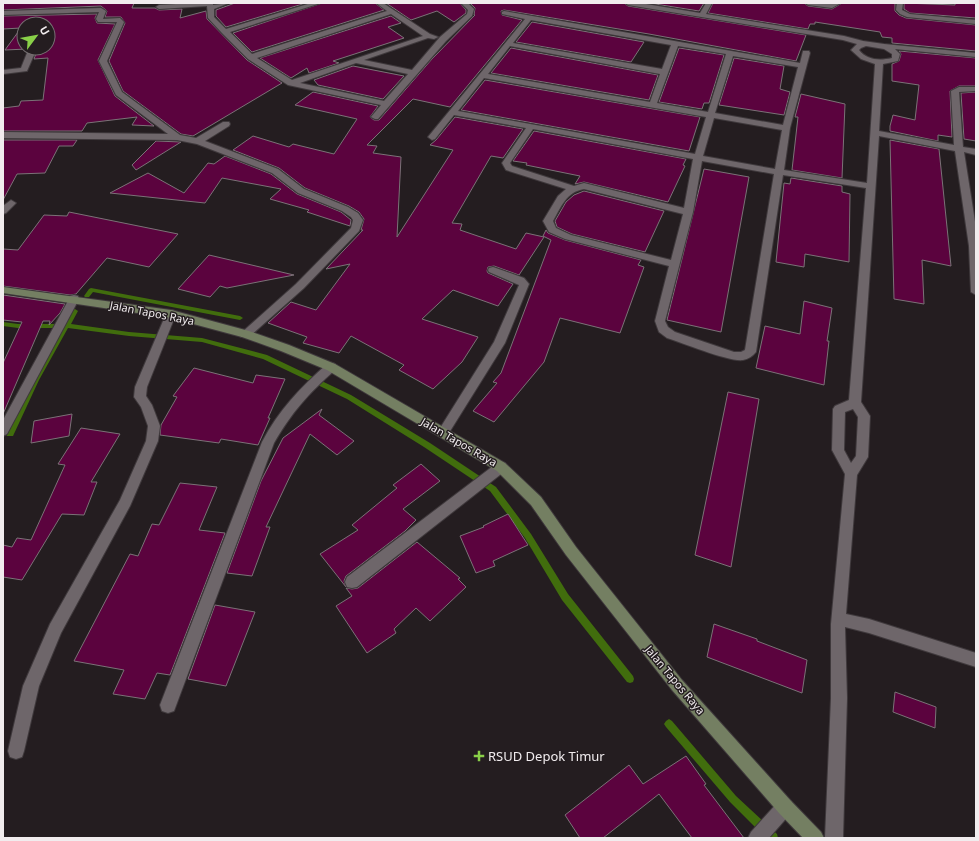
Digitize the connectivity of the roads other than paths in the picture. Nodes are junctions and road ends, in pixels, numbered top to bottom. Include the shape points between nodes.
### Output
1 (226, 3) edge
2 (318, 3) edge
3 (379, 3) edge
4 (464, 3) edge
5 (628, 3) edge
6 (709, 3) edge
7 (808, 3) edge
8 (838, 3) edge
9 (900, 3) edge
10 (210, 5) edge
11 (159, 7) dead end
12 (392, 12) junction
13 (3, 13) edge
14 (504, 13) dead end
15 (702, 15) junction
16 (530, 17) junction
17 (976, 22) edge
18 (224, 32) junction
19 (428, 36) junction
20 (443, 39) junction
21 (675, 43) junction
22 (509, 44) junction
23 (866, 44) junction
24 (884, 46) junction
25 (730, 52) junction
26 (806, 53) dead end
27 (976, 55) edge
28 (30, 56) edge
29 (251, 57) junction
30 (355, 61) junction
31 (879, 62) junction
32 (803, 66) junction
33 (3, 72) edge
34 (664, 72) junction
35 (413, 73) junction
36 (482, 75) junction
37 (291, 83) junction
38 (976, 89) edge
39 (386, 104) junction
40 (653, 104) junction
41 (452, 112) junction
42 (711, 115) junction
43 (374, 117) dead end
44 (226, 124) dead end
45 (531, 127) junction
46 (786, 128) junction
47 (875, 133) junction
48 (3, 135) edge
49 (178, 136) junction
50 (432, 137) dead end
51 (198, 140) junction
52 (959, 149) junction
53 (976, 152) edge
54 (698, 157) junction
55 (778, 172) junction
56 (870, 186) junction
57 (572, 188) junction
58 (971, 200) edge
59 (11, 203) dead end
60 (3, 211) edge
61 (688, 212) junction
62 (975, 247) edge
63 (674, 264) junction
64 (493, 270) dead end
65 (3, 290) edge
66 (976, 292) edge
67 (74, 299) junction
68 (171, 314) junction
69 (245, 334) junction
70 (327, 370) junction
71 (855, 404) junction
72 (3, 431) edge
73 (443, 433) junction
74 (496, 471) junction
75 (851, 474) junction
76 (352, 582) dead end
77 (839, 619) junction
78 (976, 660) edge
79 (168, 704) dead end
80 (16, 751) dead end
81 (785, 807) junction
82 (757, 838) edge
83 (815, 838) edge
84 (834, 838) edge

1 - 10 street
2 - 18 street
3 - 12 street
4 - 20 street via 471,9 470,15
5 - 15 street
6 - 15 street
7 - 8 street via 824,6
9 - 17 street via 898,10 910,16
10 - 11 street
10 - 18 street via 211,18
12 - 19 street
12 - 29 street
13 - 49 street via 97,9 103,11 100,21 121,21 103,61 113,83 119,93
14 - 16 street
15 - 23 street via 844,38
16 - 21 street
16 - 22 street
18 - 29 street
19 - 20 street
19 - 30 street
20 - 35 street
21 - 25 street
21 - 34 street
22 - 34 street
22 - 36 street
23 - 24 street
23 - 31 street via 858,46 855,50 868,60
24 - 27 street
24 - 31 street via 896,54 895,59
25 - 32 street
25 - 42 street
26 - 32 street
28 - 33 street via 24,69
29 - 37 street
30 - 35 street
30 - 37 street
31 - 47 street
32 - 46 street
34 - 40 street
35 - 39 street
36 - 40 street
36 - 41 street
37 - 39 street
38 - 52 street via 955,91
39 - 43 street
40 - 42 street
41 - 45 street
41 - 50 street
42 - 46 street
42 - 54 street
44 - 51 street
45 - 54 street
45 - 57 street via 506,163 509,168
46 - 55 street
47 - 52 street
47 - 56 street
48 - 49 street
49 - 51 street via 191,141
51 - 69 street via 275,171 301,191 346,209 358,220 356,228 300,286
52 - 53 street
52 - 58 street
54 - 55 street
54 - 61 street
55 - 56 street
55 - 63 street via 750,352 743,356 734,356 671,335 663,329 660,321
56 - 71 street
57 - 61 street via 584,186
57 - 63 street via 565,193 548,221 552,230 568,237
58 - 62 street
59 - 60 street
61 - 63 street
62 - 66 street
64 - 73 street via 524,284 499,343
65 - 67 main road, Jalan Tapos Raya
67 - 68 main road, Jalan Tapos Raya
67 - 72 street
68 - 69 main road, Jalan Tapos Raya
68 - 80 street via 141,387 140,397 154,426 152,441 125,502 55,629 31,686
69 - 70 main road, Jalan Tapos Raya via 285,348
70 - 73 main road, Jalan Tapos Raya
70 - 79 street via 306,389 283,417 268,442
71 - 75 street via 864,416 862,457
71 - 75 street via 839,409 838,450
73 - 74 main road, Jalan Tapos Raya
74 - 76 street
74 - 81 main road, Jalan Tapos Raya via 536,500 571,551 677,685
75 - 77 street
77 - 78 street
77 - 84 street
81 - 82 street
81 - 83 main road, Jalan Tapos Raya

